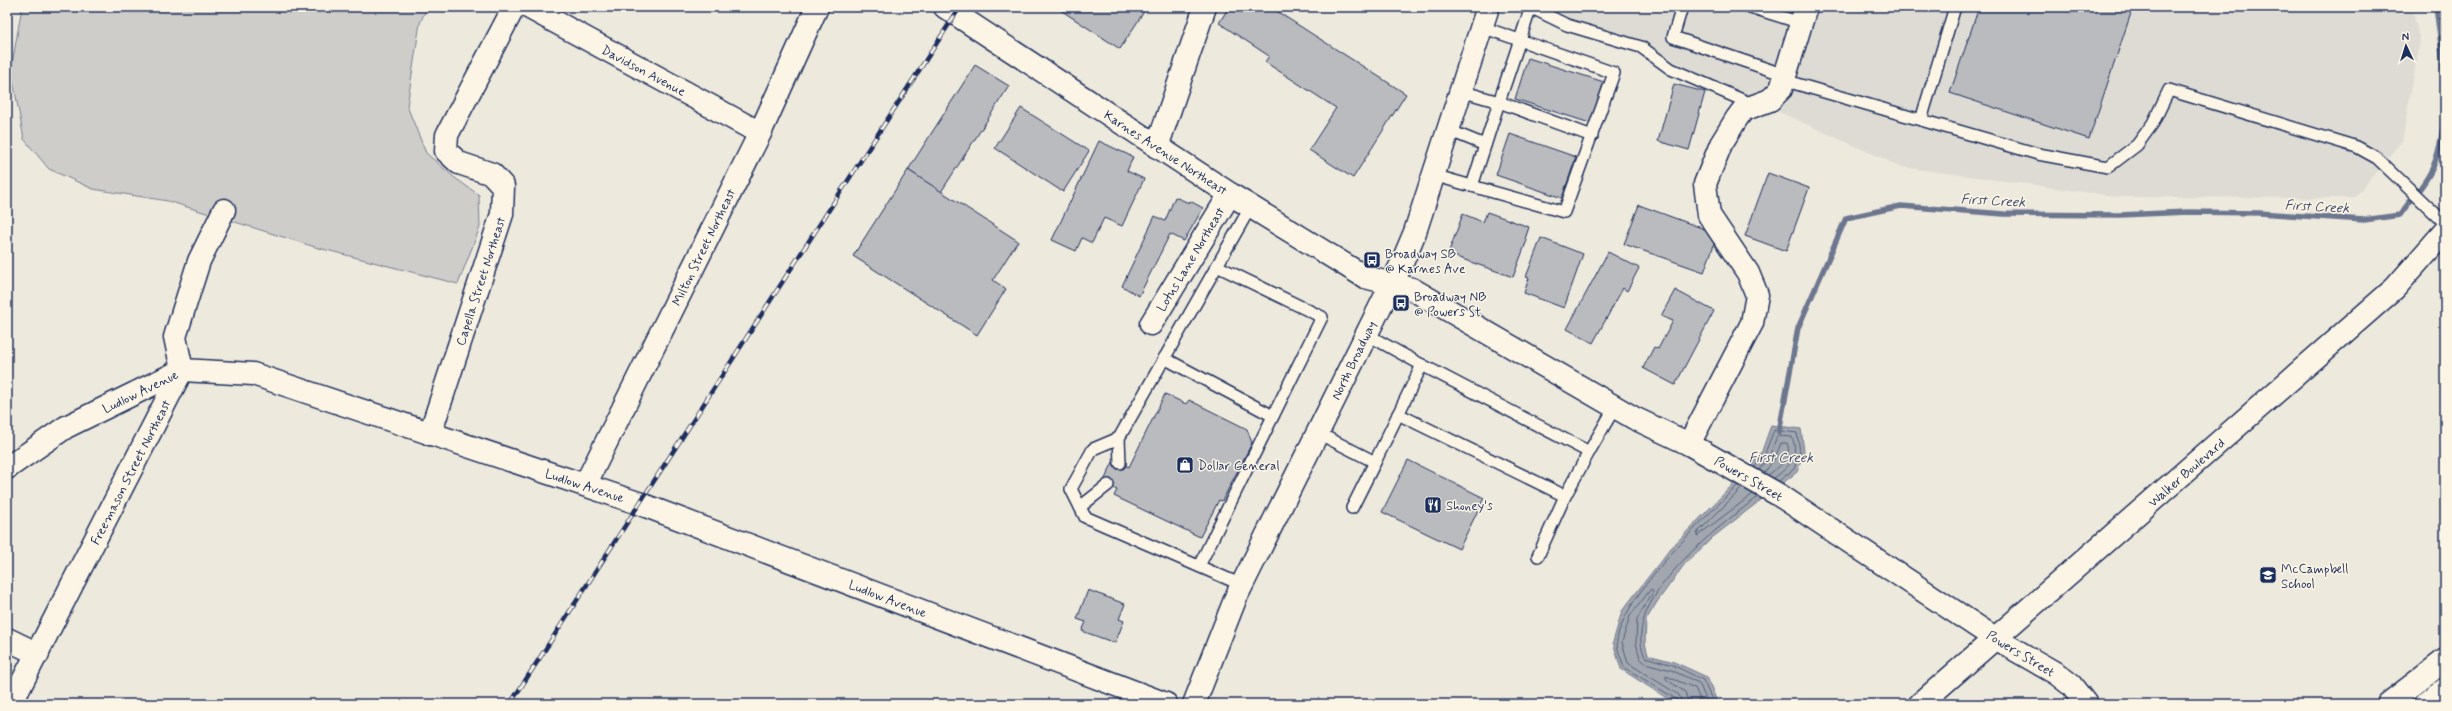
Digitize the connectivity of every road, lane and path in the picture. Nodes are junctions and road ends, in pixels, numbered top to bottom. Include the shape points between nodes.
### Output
1 (514, 7) edge
2 (528, 7) edge
3 (817, 7) edge
4 (945, 7) edge
5 (1205, 7) edge
6 (1532, 7) edge
7 (1682, 7) edge
8 (1750, 7) edge
9 (1954, 7) edge
10 (1769, 10) edge
11 (1804, 15) edge
12 (1485, 17) edge
13 (1520, 40) junction
14 (1784, 77) junction
15 (1461, 90) junction
16 (1499, 102) junction
17 (1755, 106) junction
18 (1921, 120) junction
19 (1448, 130) junction
20 (760, 133) junction
21 (1592, 136) junction
22 (1485, 145) junction
23 (1157, 147) junction
24 (1433, 175) junction
25 (1472, 186) junction
26 (1230, 194) junction
27 (1251, 206) junction
28 (224, 210) dead end
29 (2445, 223) edge
30 (2445, 231) edge
31 (1217, 266) junction
32 (1391, 285) junction
33 (1151, 324) dead end
34 (1366, 334) junction
35 (1164, 358) junction
36 (1422, 365) junction
37 (182, 370) junction
38 (1615, 407) junction
39 (1398, 414) junction
40 (1273, 416) junction
41 (1318, 433) junction
42 (430, 434) junction
43 (1119, 438) junction
44 (1689, 444) junction
45 (1588, 452) junction
46 (1375, 462) junction
47 (1120, 463) dead end
48 (7, 468) edge
49 (585, 485) junction
50 (1108, 485) dead end
51 (1565, 496) junction
52 (1080, 507) junction
53 (1352, 508) dead end
54 (1538, 556) dead end
55 (1199, 566) junction
56 (1242, 585) junction
57 (7, 639) edge
58 (1996, 639) junction
59 (38, 654) junction
60 (2445, 660) edge
61 (2445, 688) edge
62 (11, 704) edge
63 (1166, 704) edge
64 (1194, 704) edge
65 (1920, 704) edge
66 (2086, 704) edge
67 (2388, 704) edge
68 (2425, 704) edge

1 - 42 street, Capella Street Northeast via 447,135 446,150 459,163 492,174 503,186 502,214
2 - 20 street, Davidson Avenue
3 - 20 street, Milton Street Northeast
4 - 23 street, Karnes Avenue Northeast
5 - 23 street
6 - 13 lane
6 - 17 lane via 1567,25 1642,47 1671,68
7 - 14 lane via 1673,37
8 - 10 lane
9 - 18 lane
10 - 11 lane
11 - 14 street
12 - 13 lane
12 - 15 street, North Broadway
13 - 16 lane
13 - 21 lane via 1614,73
14 - 17 street via 1781,89 1770,100
14 - 18 lane
15 - 16 lane
15 - 19 street, North Broadway
16 - 21 lane
16 - 22 lane
17 - 44 street via 1743,110 1737,118 1721,144 1705,184 1709,215 1748,273 1757,295 1752,323
18 - 29 lane via 2038,154 2108,167 2137,145 2153,123 2169,90 2357,147 2376,158
19 - 22 lane
19 - 24 street, North Broadway
20 - 49 street, Milton Street Northeast
21 - 25 lane via 1564,212
22 - 25 lane
23 - 26 street, Karnes Avenue Northeast
24 - 25 lane
24 - 32 street, North Broadway via 1415,232
26 - 27 street, Karnes Avenue Northeast
26 - 33 street, Lotus Lane Northeast
27 - 31 lane
27 - 32 street, Karnes Avenue Northeast via 1364,278
28 - 37 street via 199,261 175,337
30 - 58 street, Walker Boulevard via 2395,288
31 - 35 lane
31 - 40 lane via 1322,317
32 - 34 street, North Broadway
32 - 38 street, Powers Street via 1412,289
34 - 36 lane
34 - 41 street, North Broadway
35 - 40 lane
35 - 43 lane
36 - 39 lane
36 - 45 lane
37 - 42 street, Ludlow Avenue via 253,374
37 - 48 street, Ludlow Avenue via 66,427
37 - 59 street, Freemason Street Northeast
38 - 44 street, Powers Street
38 - 45 lane
39 - 46 lane
39 - 51 lane
40 - 55 lane
41 - 46 lane
41 - 56 street, North Broadway
42 - 49 street, Ludlow Avenue
43 - 47 lane
43 - 52 lane via 1093,449 1089,455 1071,489
44 - 58 street, Powers Street via 1778,495
45 - 51 lane
46 - 53 lane
49 - 63 street, Ludlow Avenue
50 - 52 lane
51 - 54 lane
52 - 55 lane via 1085,517
55 - 56 lane
56 - 64 street, North Broadway
57 - 59 street
58 - 65 street, Walker Boulevard
58 - 66 street, Powers Street via 2057,674 2071,685
59 - 62 street, Freemason Street Northeast
60 - 67 street
61 - 68 street

